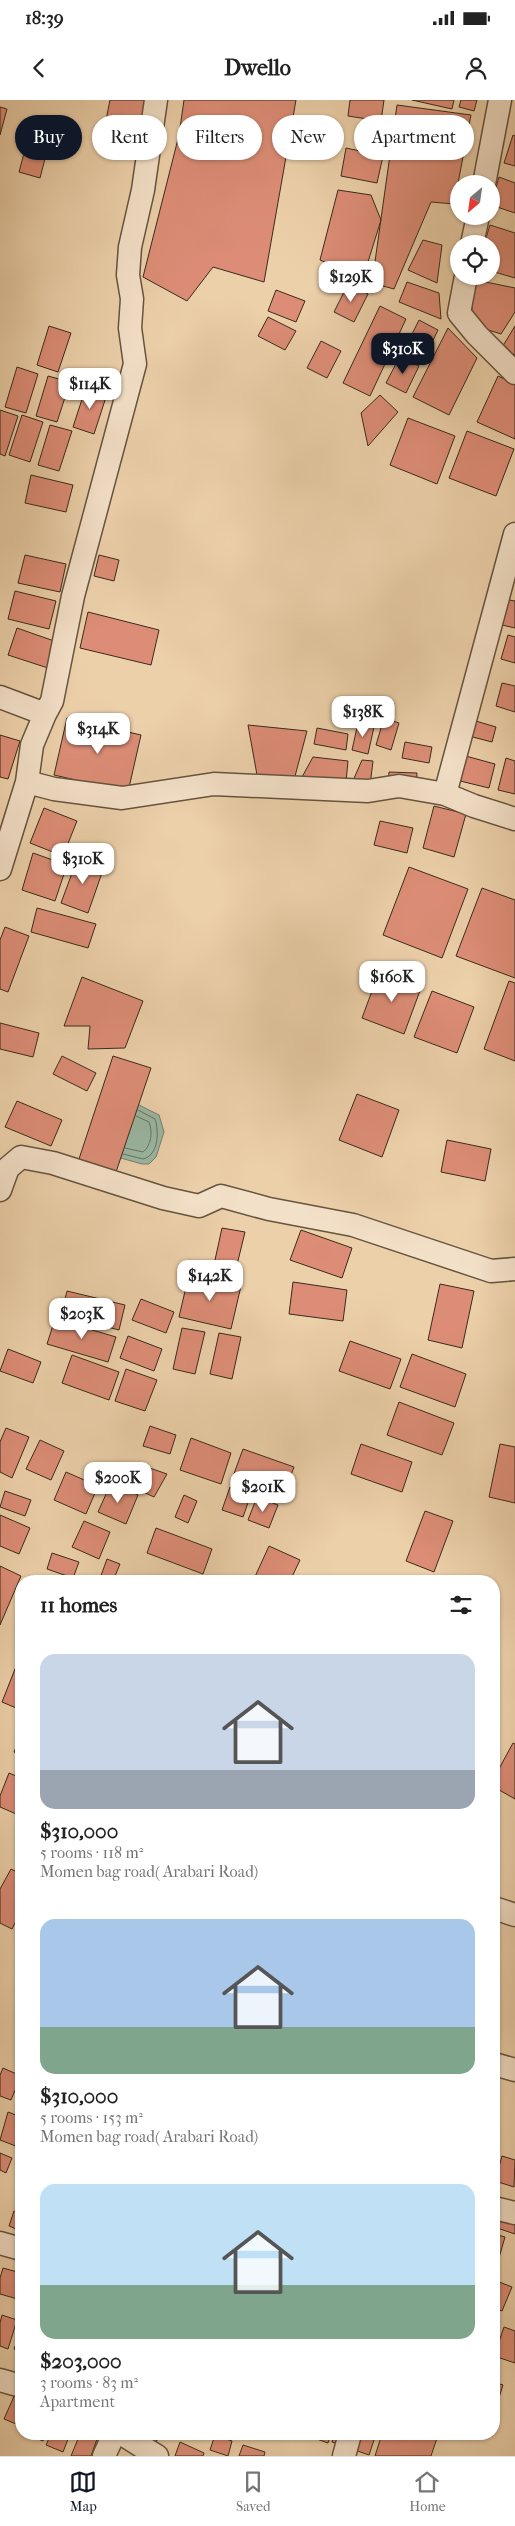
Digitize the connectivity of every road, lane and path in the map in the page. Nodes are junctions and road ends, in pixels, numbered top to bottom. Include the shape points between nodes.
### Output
1 (156, 100) edge
2 (500, 100) edge
3 (486, 175) edge
4 (464, 285) edge
5 (515, 373) edge
6 (515, 534) edge
7 (0, 697) edge
8 (45, 714) junction
9 (27, 782) junction
10 (445, 794) junction
11 (515, 819) edge
12 (0, 869) edge
13 (0, 1190) edge
14 (515, 1269) edge
15 (500, 1910) edge
16 (515, 1916) edge
17 (500, 2066) edge
18 (515, 2070) edge
19 (500, 2209) edge
20 (515, 2213) edge
21 (0, 2243) edge
22 (15, 2247) edge
23 (0, 2380) edge
24 (15, 2384) edge
25 (111, 2440) edge
26 (132, 2440) edge
27 (348, 2440) edge
28 (104, 2456) edge
29 (157, 2456) edge
30 (344, 2456) edge

1 - 8 street via 143,190 130,247 130,328 135,364 73,596 52,701
2 - 3 street
4 - 5 street via 459,313
6 - 10 street
7 - 8 street
8 - 9 street via 32,745
9 - 10 street via 122,798 214,784 368,791 399,786
9 - 12 street
10 - 11 street
13 - 14 street via 8,1168 20,1156 198,1206 221,1196 352,1225 491,1271
15 - 16 street
17 - 18 street
19 - 20 street
21 - 22 street
23 - 24 street
25 - 28 street
26 - 29 street
27 - 30 street

